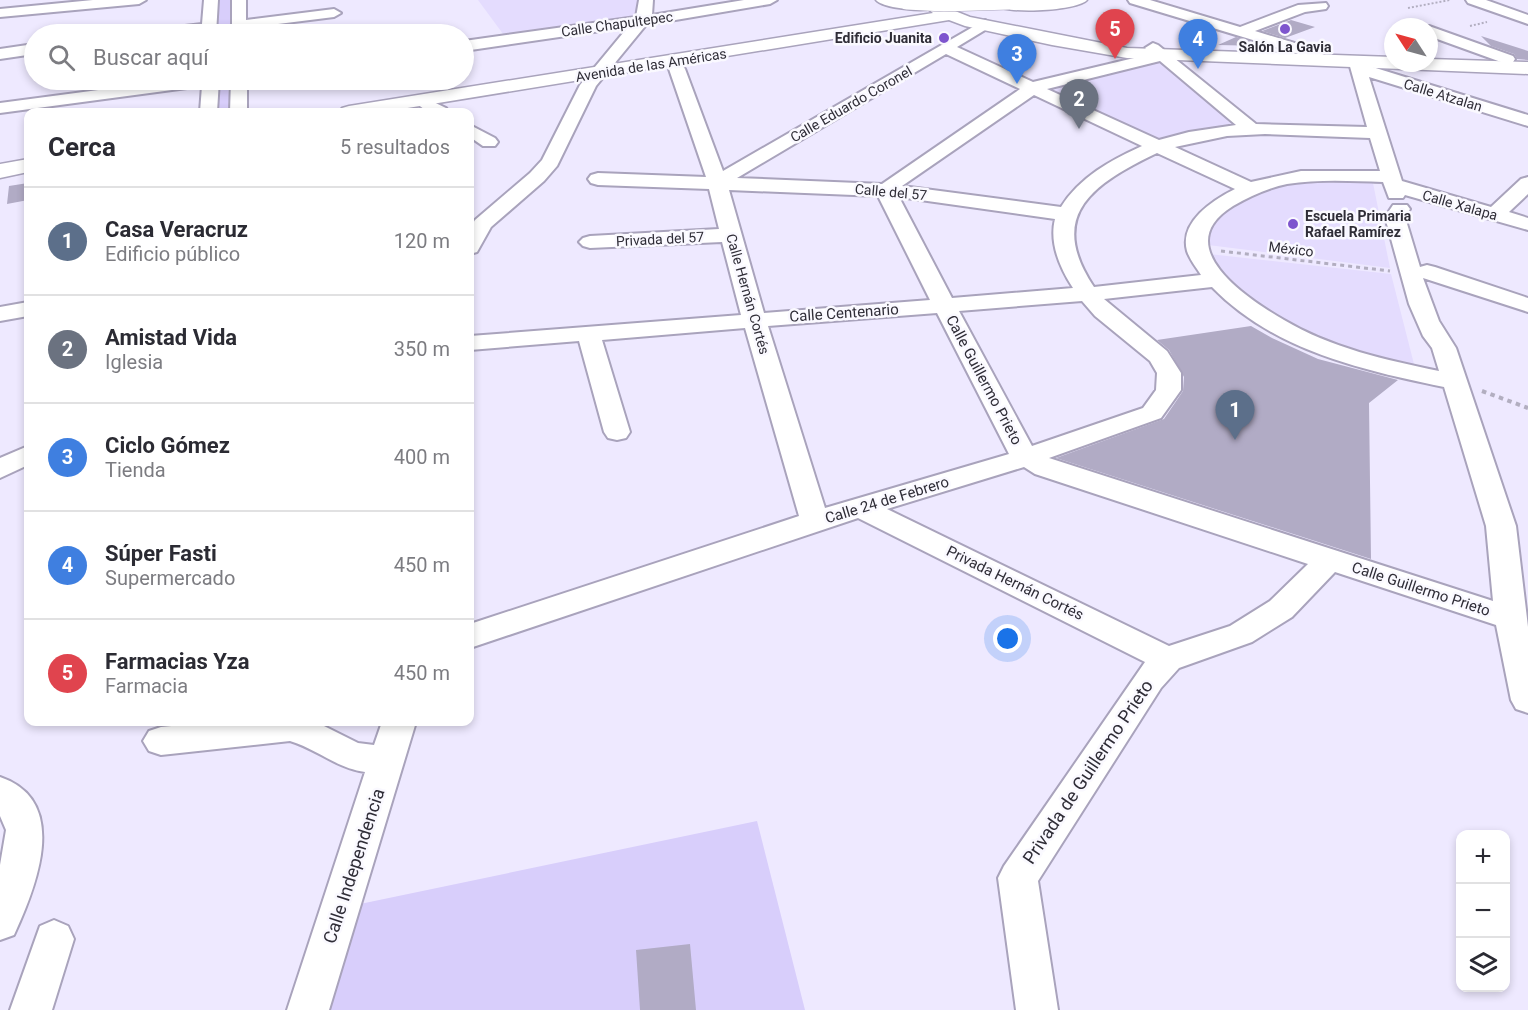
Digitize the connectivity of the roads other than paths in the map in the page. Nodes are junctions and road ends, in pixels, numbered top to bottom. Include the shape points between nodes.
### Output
1 (139, 0) edge
2 (211, 0) edge
3 (239, 0) edge
4 (646, 0) edge
5 (770, 0) edge
6 (884, 0) edge
7 (907, 0) edge
8 (1078, 0) edge
9 (1135, 0) edge
10 (1473, 0) edge
11 (926, 4) edge
12 (1321, 6) dead end
13 (998, 7) edge
14 (335, 12) edge
15 (0, 13) edge
16 (959, 18) junction
17 (1528, 20) edge
18 (641, 21) junction
19 (209, 24) edge
20 (239, 24) edge
21 (271, 24) edge
22 (1239, 32) junction
23 (1438, 34) edge
24 (474, 44) edge
25 (946, 48) junction
26 (24, 52) edge
27 (1157, 52) junction
28 (1315, 54) junction
29 (0, 55) edge
30 (1384, 56) edge
31 (1438, 57) edge
32 (1507, 59) junction
33 (1528, 60) edge
34 (1358, 65) junction
35 (1528, 68) edge
36 (677, 69) junction
37 (594, 79) junction
38 (1034, 87) junction
39 (134, 90) edge
40 (209, 90) edge
41 (239, 90) edge
42 (0, 108) edge
43 (209, 108) edge
44 (239, 108) edge
45 (434, 108) edge
46 (1528, 121) edge
47 (1252, 129) junction
48 (474, 133) edge
49 (1378, 133) junction
50 (489, 142) dead end
51 (1158, 146) junction
52 (24, 167) edge
53 (0, 171) edge
54 (24, 178) edge
55 (598, 179) dead end
56 (1392, 181) junction
57 (0, 182) edge
58 (717, 183) junction
59 (1528, 183) edge
60 (1250, 189) junction
61 (887, 190) junction
62 (1400, 209) junction
63 (1065, 214) junction
64 (1495, 214) junction
65 (1528, 224) edge
66 (731, 235) junction
67 (474, 240) edge
68 (590, 242) dead end
69 (1427, 272) junction
70 (1217, 280) junction
71 (1088, 294) junction
72 (1528, 305) edge
73 (945, 306) junction
74 (24, 310) edge
75 (0, 314) edge
76 (754, 320) junction
77 (589, 334) junction
78 (474, 343) edge
79 (1444, 348) junction
80 (1456, 382) junction
81 (617, 432) dead end
82 (24, 456) edge
83 (1027, 457) junction
84 (0, 470) edge
85 (862, 508) junction
86 (815, 521) junction
87 (1330, 560) junction
88 (1510, 618) junction
89 (474, 635) edge
90 (1167, 659) junction
91 (1527, 689) edge
92 (398, 726) edge
93 (161, 741) dead end
94 (387, 761) junction
95 (0, 792) edge
96 (0, 922) edge
97 (54, 939) dead end
98 (31, 1010) edge
99 (308, 1010) edge
100 (1037, 1010) edge

1 - 15 street
2 - 19 street
3 - 20 street
4 - 18 street
5 - 18 street, Calle Chapultepec
6 - 11 main road
7 - 13 main road, bridge
8 - 13 main road
9 - 22 street
10 - 17 street
11 - 13 main road via 964,11
11 - 16 main road
12 - 22 street via 1304,8
13 - 16 main road, Avenida de las Américas
13 - 25 street, Calle Eduardo Coronel
13 - 27 main road via 1101,50
14 - 21 street
16 - 36 main road, Avenida de las Américas
16 - 37 main road, Avenida de las Américas
18 - 24 street, Calle Chapultepec
18 - 37 street
22 - 28 street
23 - 32 street
25 - 38 street
25 - 58 street, Calle Eduardo Coronel
26 - 29 street
27 - 28 main road
27 - 34 main road
27 - 38 street
27 - 47 street
28 - 30 main road
31 - 32 main road
32 - 33 main road
34 - 35 main road
34 - 46 street, Calle Atzalan
34 - 49 street
36 - 37 main road, Avenida de las Américas
36 - 58 street, Calle Hernán Cortés
37 - 45 main road, Avenida de las Américas
37 - 67 street via 550,162 482,224
38 - 51 street
38 - 61 street
39 - 42 street
40 - 43 street
41 - 44 street
47 - 49 street
47 - 51 street
48 - 50 street
49 - 56 street
51 - 60 street
51 - 63 street via 1101,176
52 - 53 main road
54 - 57 main road
55 - 58 street
56 - 60 street, Calle Xalapa via 1336,174 1302,176
56 - 62 street
56 - 64 street, Calle Xalapa
58 - 61 street, Calle del 57
58 - 66 street, Calle Hernán Cortés
59 - 64 street
60 - 70 street, Calle Xalapa via 1218,207 1197,236 1204,264
61 - 63 street, Calle del 57
61 - 73 street, Calle Guillermo Prieto
62 - 69 street via 1407,217
62 - 79 street via 1395,217 1411,272 1432,336
63 - 71 street, Calle 24 de Febrero via 1062,234 1070,263
64 - 65 street, Calle Xalapa
66 - 68 street, Privada del 57
66 - 76 street, Calle Hernán Cortés
69 - 72 street
69 - 79 street via 1448,338
70 - 71 street, Calle Centenario
70 - 80 street via 1285,330 1322,347
71 - 73 street, Calle Centenario
71 - 83 street, Calle 24 de Febrero via 1162,361 1169,374 1164,401 1152,413
73 - 76 street, Calle Centenario
73 - 83 street, Calle Guillermo Prieto via 1018,447
74 - 75 street
76 - 77 street, Calle Centenario
76 - 86 street, Calle Hernán Cortés
77 - 78 street, Calle Centenario
77 - 81 street
79 - 80 street
80 - 88 street via 1501,526
82 - 84 street
83 - 85 street, Calle 24 de Febrero
83 - 87 street, Calle Guillermo Prieto via 1045,468
85 - 86 street, Calle 24 de Febrero
85 - 90 street, Privada Hernán Cortés
86 - 89 street, Calle 24 de Febrero
87 - 88 street, Calle Guillermo Prieto
87 - 90 street via 1281,609 1241,634
88 - 91 street
90 - 100 street, Privada de Guillermo Prieto via 1149,679 1018,878
92 - 94 street, Calle Independencia
93 - 94 street via 290,727 315,735 351,756
94 - 99 street, Calle Independencia
95 - 96 street via 24,824 21,867
97 - 98 street

